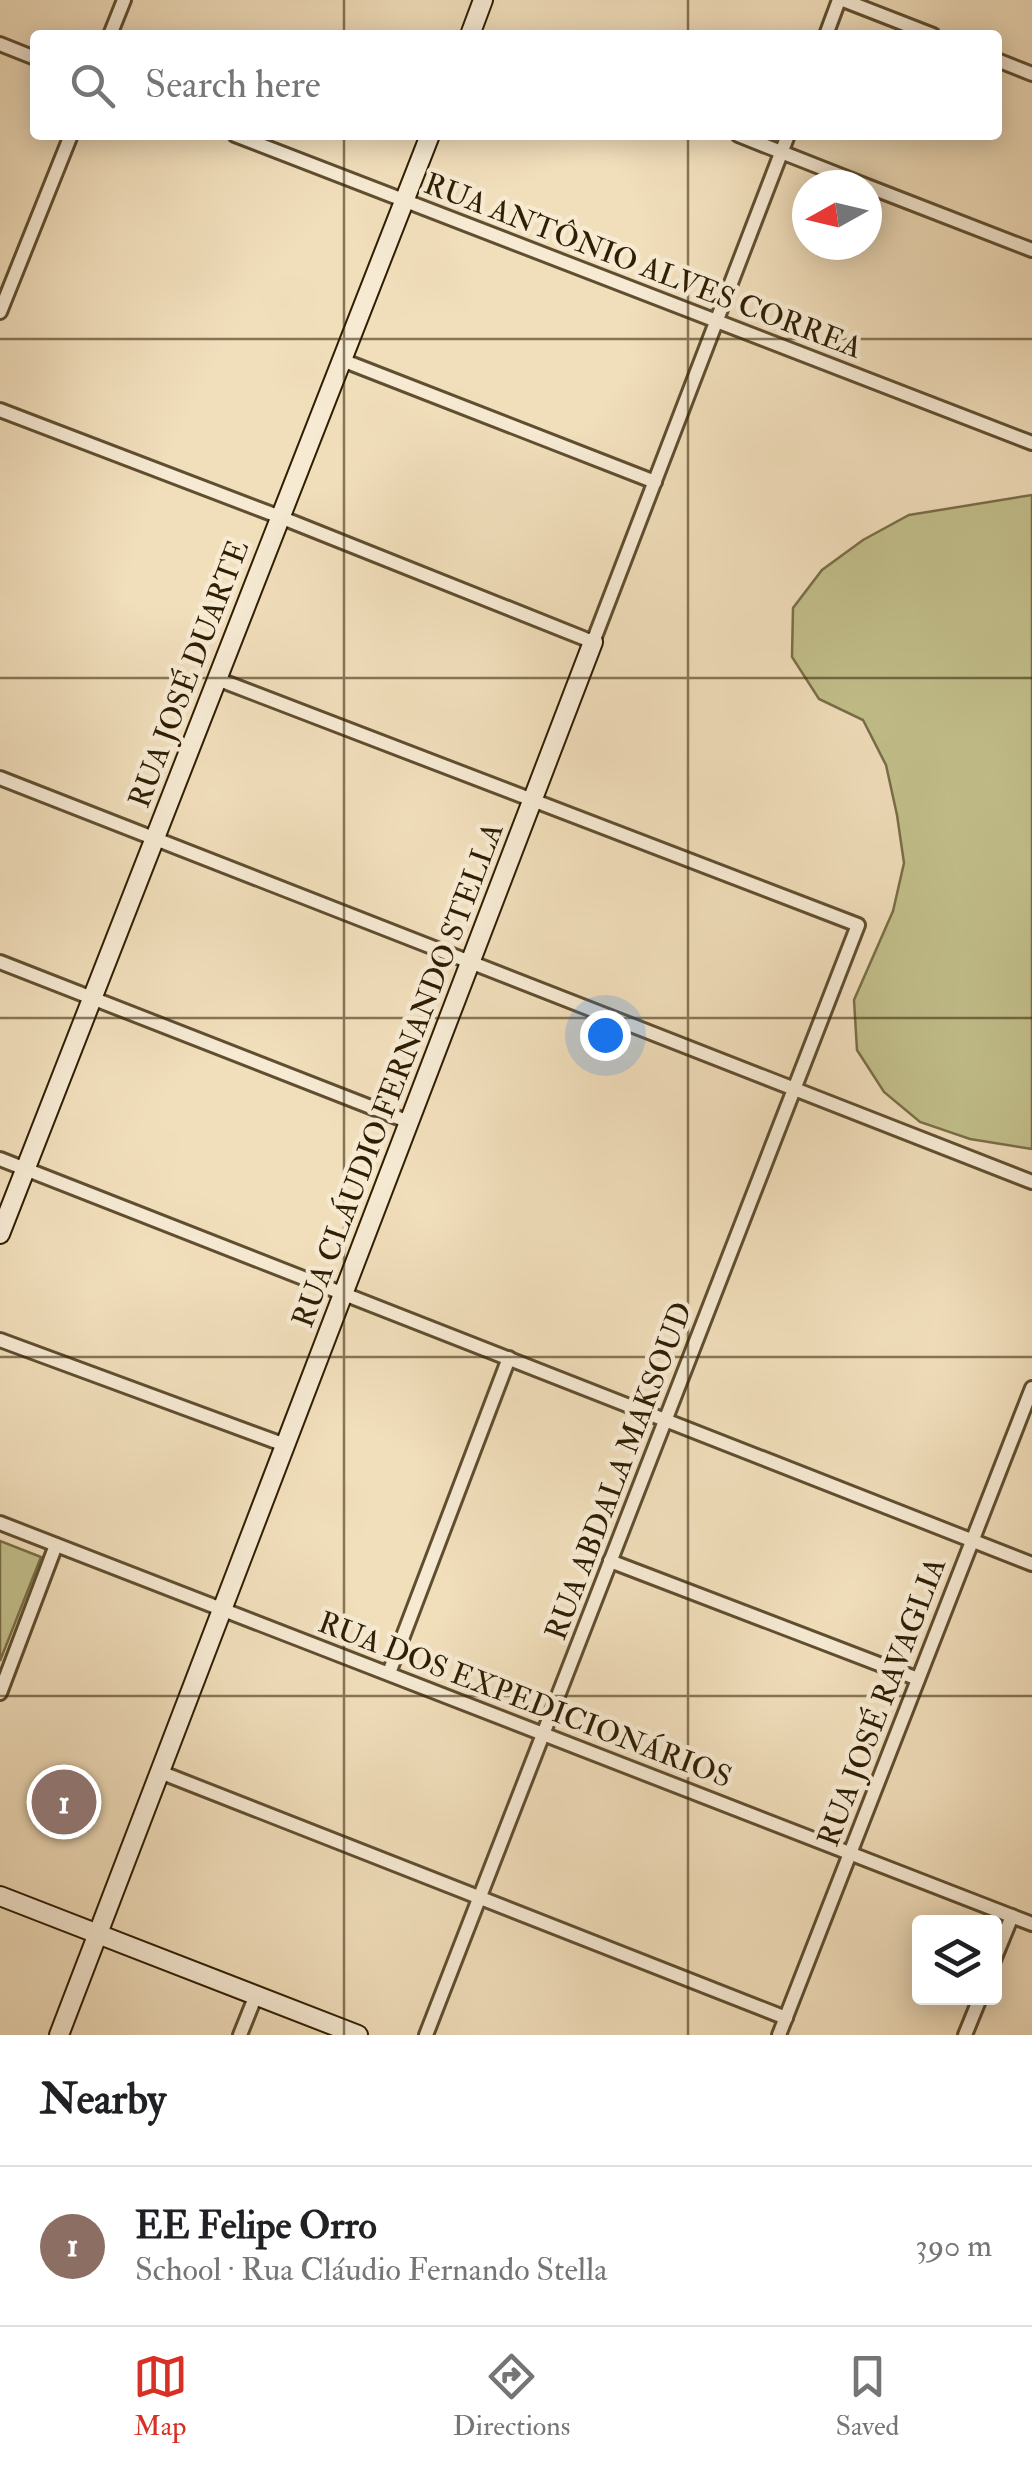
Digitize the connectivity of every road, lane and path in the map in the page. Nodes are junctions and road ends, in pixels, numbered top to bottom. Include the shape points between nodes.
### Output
1 (124, 0) edge
2 (483, 0) edge
3 (841, 0) edge
4 (112, 30) edge
5 (475, 30) edge
6 (828, 30) edge
7 (920, 30) edge
8 (0, 44) edge
9 (30, 56) edge
10 (1002, 62) edge
11 (1032, 74) edge
12 (69, 140) edge
13 (248, 140) edge
14 (428, 140) edge
15 (751, 140) edge
16 (786, 140) edge
17 (781, 152) junction
18 (827, 170) edge
19 (882, 191) edge
20 (405, 201) junction
21 (1032, 250) edge
22 (0, 312) edge
23 (716, 321) junction
24 (342, 360) junction
25 (0, 410) edge
26 (1032, 442) edge
27 (654, 482) junction
28 (280, 517) junction
29 (593, 642) junction
30 (217, 680) junction
31 (0, 778) edge
32 (532, 802) junction
33 (154, 839) junction
34 (0, 962) edge
35 (470, 963) junction
36 (92, 998) junction
37 (794, 1090) junction
38 (409, 1122) junction
39 (0, 1159) edge
40 (25, 1169) junction
41 (1032, 1182) edge
42 (0, 1234) edge
43 (343, 1294) junction
44 (0, 1340) edge
45 (509, 1358) junction
46 (1032, 1388) edge
47 (666, 1420) junction
48 (285, 1445) junction
49 (0, 1524) edge
50 (972, 1540) junction
51 (56, 1545) junction
52 (610, 1561) junction
53 (1032, 1564) edge
54 (222, 1609) junction
55 (389, 1674) junction
56 (918, 1680) junction
57 (0, 1694) edge
58 (543, 1733) junction
59 (160, 1772) junction
60 (851, 1852) junction
61 (0, 1896) edge
62 (479, 1898) junction
63 (1012, 1916) junction
64 (1032, 1924) edge
65 (98, 1934) junction
66 (1002, 1940) edge
67 (256, 1995) junction
68 (977, 2005) edge
69 (786, 2018) junction
70 (59, 2035) edge
71 (240, 2035) edge
72 (358, 2035) edge
73 (426, 2035) edge
74 (779, 2035) edge
75 (965, 2035) edge

1 - 4 street
2 - 5 street
3 - 6 street
3 - 7 street
8 - 9 street
10 - 11 street
12 - 22 street
13 - 20 street, RUA ANTÔNIO ALVES CORREA
14 - 20 street, RUA JOSÉ DUARTE
15 - 17 street
16 - 17 street, RUA CLÁUDIO FERNANDO STELLA
17 - 18 street
17 - 23 street, RUA CLÁUDIO FERNANDO STELLA
19 - 21 street
20 - 23 street, RUA ANTÔNIO ALVES CORREA
20 - 24 street, RUA JOSÉ DUARTE
23 - 26 street, RUA ANTÔNIO ALVES CORREA
23 - 27 street, RUA CLÁUDIO FERNANDO STELLA
24 - 27 street
24 - 28 street, RUA JOSÉ DUARTE
25 - 28 street
27 - 29 street, RUA CLÁUDIO FERNANDO STELLA
28 - 29 street
28 - 30 street, RUA JOSÉ DUARTE
29 - 32 street, RUA CLÁUDIO FERNANDO STELLA
30 - 32 street
30 - 33 street, RUA JOSÉ DUARTE
31 - 33 street
32 - 35 street, RUA CLÁUDIO FERNANDO STELLA
32 - 37 street, RUA ABDALA MAKSOUD via 858,926
33 - 35 street
33 - 36 street, RUA JOSÉ DUARTE
34 - 36 street
35 - 37 street
35 - 38 street, RUA CLÁUDIO FERNANDO STELLA
36 - 38 street
36 - 40 street, RUA JOSÉ DUARTE
37 - 41 street
37 - 47 street, RUA ABDALA MAKSOUD
38 - 43 street, RUA CLÁUDIO FERNANDO STELLA
39 - 40 street
40 - 42 street, RUA JOSÉ DUARTE
40 - 43 street
43 - 45 street
43 - 48 street, RUA CLÁUDIO FERNANDO STELLA
44 - 48 street
45 - 47 street
45 - 55 street
46 - 50 street, RUA JOSÉ RAVAGLIA
47 - 50 street
47 - 52 street, RUA ABDALA MAKSOUD
48 - 54 street, RUA CLÁUDIO FERNANDO STELLA
49 - 51 street, RUA DOS EXPEDICIONÁRIOS
50 - 53 street
50 - 56 street, RUA JOSÉ RAVAGLIA
51 - 54 street, RUA DOS EXPEDICIONÁRIOS
51 - 57 street
52 - 56 street
52 - 58 street, RUA ABDALA MAKSOUD
54 - 55 street, RUA DOS EXPEDICIONÁRIOS
54 - 59 street, RUA CLÁUDIO FERNANDO STELLA
55 - 58 street, RUA DOS EXPEDICIONÁRIOS
56 - 60 street, RUA JOSÉ RAVAGLIA
58 - 60 street, RUA DOS EXPEDICIONÁRIOS
58 - 62 street, RUA ABDALA MAKSOUD
59 - 62 street
59 - 65 street, RUA CLÁUDIO FERNANDO STELLA
60 - 63 street, RUA DOS EXPEDICIONÁRIOS
60 - 69 street, RUA JOSÉ RAVAGLIA
61 - 65 street
62 - 69 street
62 - 73 street, RUA ABDALA MAKSOUD
63 - 64 street, RUA DOS EXPEDICIONÁRIOS
63 - 66 street
65 - 67 street
65 - 70 street, RUA CLÁUDIO FERNANDO STELLA
67 - 71 street
67 - 72 street
68 - 75 street
69 - 74 street, RUA JOSÉ RAVAGLIA

